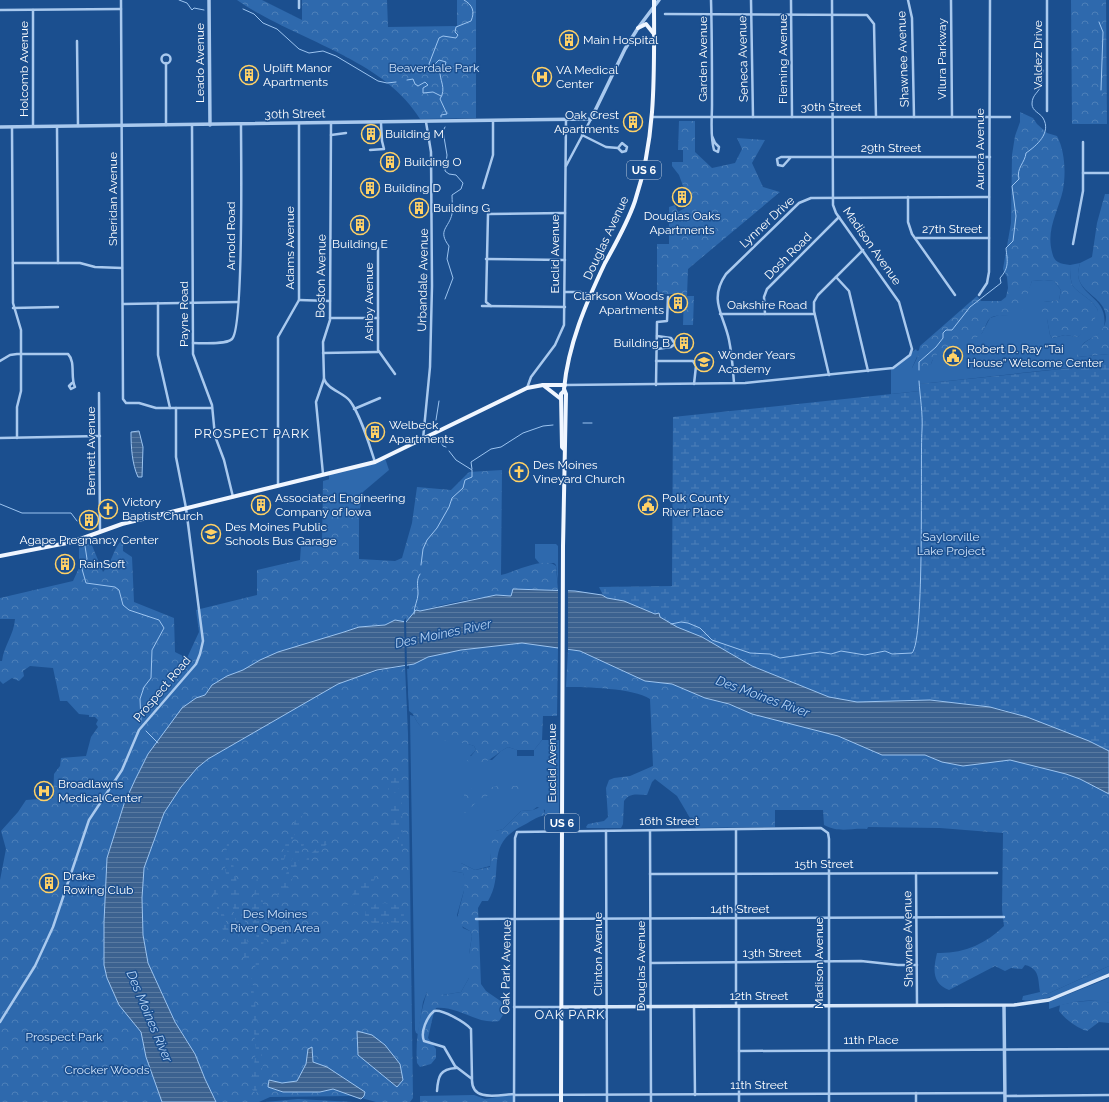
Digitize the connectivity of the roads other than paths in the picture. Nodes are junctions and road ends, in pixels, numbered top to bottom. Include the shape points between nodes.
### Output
1 (121, 0) edge
2 (209, 0) edge
3 (299, 0) edge
4 (654, 0) edge
5 (659, 0) edge
6 (711, 0) edge
7 (751, 0) edge
8 (791, 0) edge
9 (832, 0) edge
10 (908, 0) edge
11 (951, 0) edge
12 (990, 0) edge
13 (1046, 0) edge
14 (654, 7) junction
15 (299, 8) dead end
16 (122, 9) junction
17 (0, 10) edge
18 (33, 10) junction
19 (665, 14) dead end
20 (711, 14) junction
21 (751, 14) junction
22 (792, 14) junction
23 (832, 14) junction
24 (638, 28) junction
25 (654, 34) junction
26 (77, 41) dead end
27 (166, 63) dead end
28 (1047, 111) dead end
29 (712, 117) junction
30 (752, 117) junction
31 (792, 117) junction
32 (832, 117) junction
33 (876, 117) junction
34 (914, 117) junction
35 (952, 117) junction
36 (990, 117) junction
37 (1010, 117) dead end
38 (653, 118) junction
39 (566, 119) junction
40 (591, 119) junction
41 (493, 120) junction
42 (426, 122) junction
43 (381, 123) junction
44 (300, 124) junction
45 (331, 124) junction
46 (192, 125) junction
47 (210, 125) junction
48 (241, 125) junction
49 (78, 126) junction
50 (122, 126) junction
51 (166, 126) junction
52 (0, 127) edge
53 (12, 127) junction
54 (33, 127) junction
55 (57, 127) junction
56 (346, 133) dead end
57 (331, 135) junction
58 (582, 136) junction
59 (712, 136) junction
60 (1084, 142) dead end
61 (618, 148) dead end
62 (370, 150) dead end
63 (792, 157) junction
64 (833, 157) junction
65 (990, 157) junction
66 (566, 167) junction
67 (1083, 173) junction
68 (1109, 173) edge
69 (483, 188) dead end
70 (908, 197) junction
71 (990, 197) junction
72 (832, 198) junction
73 (565, 213) junction
74 (840, 217) junction
75 (915, 238) junction
76 (989, 238) junction
77 (1072, 244) dead end
78 (378, 248) dead end
79 (863, 250) junction
80 (486, 259) junction
81 (565, 260) junction
82 (13, 263) junction
83 (58, 263) junction
84 (122, 268) junction
85 (836, 277) junction
86 (565, 292) junction
87 (590, 295) junction
88 (955, 295) dead end
89 (978, 295) dead end
90 (668, 297) dead end
91 (300, 300) junction
92 (330, 301) junction
93 (238, 302) junction
94 (158, 303) junction
95 (193, 303) junction
96 (123, 304) junction
97 (482, 306) dead end
98 (491, 306) junction
99 (58, 307) dead end
100 (565, 307) junction
101 (13, 308) junction
102 (720, 314) junction
103 (765, 314) junction
104 (814, 314) junction
105 (330, 318) junction
106 (378, 318) junction
107 (657, 336) junction
108 (193, 343) junction
109 (657, 349) junction
110 (379, 352) junction
111 (323, 353) junction
112 (21, 354) junction
113 (0, 361) edge
114 (656, 361) junction
115 (868, 371) junction
116 (395, 374) dead end
117 (829, 375) junction
118 (324, 379) junction
119 (72, 384) dead end
120 (694, 384) junction
121 (734, 384) junction
122 (543, 385) junction
123 (565, 385) junction
124 (656, 385) junction
125 (527, 388) junction
126 (564, 391) junction
127 (100, 393) dead end
128 (380, 398) dead end
129 (561, 400) junction
130 (170, 408) junction
131 (176, 408) junction
132 (212, 408) junction
133 (354, 409) junction
134 (100, 436) junction
135 (0, 438) edge
136 (17, 438) junction
137 (422, 439) junction
138 (564, 449) junction
139 (376, 462) junction
140 (323, 475) junction
141 (278, 486) junction
142 (233, 497) junction
143 (186, 508) junction
144 (100, 532) junction
145 (0, 556) edge
146 (822, 828) joint
147 (606, 830) junction
148 (650, 830) junction
149 (736, 830) junction
150 (562, 831) junction
151 (517, 832) joint
152 (828, 873) junction
153 (916, 873) junction
154 (997, 873) dead end
155 (650, 874) junction
156 (736, 874) junction
157 (828, 917) junction
158 (916, 917) junction
159 (1004, 917) dead end
160 (650, 918) junction
161 (736, 918) junction
162 (476, 919) dead end
163 (515, 919) junction
164 (562, 919) junction
165 (607, 919) junction
166 (736, 962) junction
167 (828, 962) junction
168 (651, 963) junction
169 (917, 965) junction
170 (1109, 975) edge
171 (828, 1005) junction
172 (918, 1005) junction
173 (651, 1006) junction
174 (694, 1006) junction
175 (738, 1006) junction
176 (1004, 1006) junction
177 (514, 1007) junction
178 (562, 1007) junction
179 (607, 1007) junction
180 (0, 1022) edge
181 (828, 1049) junction
182 (1109, 1049) edge
183 (739, 1050) junction
184 (1004, 1050) junction
185 (456, 1068) junction
186 (472, 1079) junction
187 (437, 1091) dead end
188 (916, 1093) junction
189 (514, 1094) junction
190 (739, 1094) junction
191 (828, 1094) junction
192 (1004, 1094) junction
193 (561, 1095) junction
194 (607, 1095) junction
195 (651, 1095) junction
196 (695, 1095) junction
197 (1109, 1095) edge
198 (514, 1102) edge
199 (561, 1102) edge
200 (607, 1102) edge
201 (651, 1102) edge
202 (739, 1102) edge
203 (828, 1102) edge
204 (916, 1102) edge
205 (1005, 1102) edge

1 - 16 street, Sheridan Avenue
2 - 47 street, Leado Avenue
3 - 15 street
4 - 14 main road, Douglas Avenue / US 6
5 - 14 street, Euclid Avenue
6 - 20 street, Garden Avenue
7 - 21 street, Seneca Avenue
8 - 22 street, Fleming Avenue
9 - 23 street, Madison Avenue
10 - 34 street, Shawnee Avenue via 912,18
11 - 35 street, Vilura Parkway
12 - 36 street, Aurora Avenue
13 - 28 street, Valdez Drive
14 - 24 street, Euclid Avenue
14 - 25 main road, Douglas Avenue / US 6
16 - 18 street
16 - 50 street, Sheridan Avenue
17 - 18 street
18 - 54 street, Holcomb Avenue
19 - 20 street
20 - 21 street
20 - 29 street, Garden Avenue
21 - 22 street
21 - 30 street, Seneca Avenue
22 - 23 street
22 - 31 street, Fleming Avenue
23 - 32 street, Madison Avenue
23 - 33 street via 867,15 873,22
24 - 25 main road via 646,24
24 - 40 street, Euclid Avenue
25 - 38 main road, Douglas Avenue / US 6
26 - 49 street
27 - 51 street
29 - 30 street, 30th Street
29 - 38 street, 30th Street
29 - 59 street, Garden Avenue
30 - 31 street, 30th Street
31 - 32 street, 30th Street
32 - 33 street, 30th Street
32 - 64 street, Madison Avenue
33 - 34 street, 30th Street
34 - 35 street, 30th Street
35 - 36 street, 30th Street
36 - 37 street, 30th Street
36 - 65 street, Aurora Avenue
38 - 87 main road, Douglas Avenue / US 6 via 648,154 636,200
39 - 40 street, 30th Street
39 - 41 street, 30th Street
39 - 66 street, Euclid Avenue
40 - 58 street, Euclid Avenue
41 - 42 street, 30th Street
41 - 69 street via 493,155
42 - 43 street, 30th Street
42 - 137 street, Urbandale Avenue via 432,160 432,286 430,367
43 - 45 street, 30th Street
43 - 62 street via 384,149
44 - 45 street, 30th Street
44 - 48 street, 30th Street
44 - 91 street, Adams Avenue
45 - 57 street, Boston Avenue
46 - 47 street, 30th Street
46 - 51 street, 30th Street
46 - 95 street, Payne Road
47 - 48 street, 30th Street
48 - 93 street, Arnold Road
49 - 50 street, 30th Street
49 - 55 street, 30th Street
50 - 51 street, 30th Street
50 - 84 street, Sheridan Avenue
52 - 53 street, 30th Street
53 - 54 street, 30th Street
53 - 82 street, Holcomb Avenue
54 - 55 street, 30th Street
55 - 83 street
56 - 57 street
57 - 92 street, Boston Avenue
58 - 61 street via 606,147
58 - 66 street, Euclid Avenue
59 - 59 street via 719,147 718,152 713,149
60 - 67 street
63 - 63 street, 29th Street via 780,157 777,163 783,166
63 - 64 street, 29th Street
64 - 65 street, 29th Street
64 - 72 street, Madison Avenue
65 - 71 street, Aurora Avenue
66 - 73 street, Euclid Avenue
67 - 68 street
67 - 77 street via 1081,204 1076,217
70 - 71 street, Lynner Drive
70 - 72 street, Lynner Drive
70 - 75 street via 908,222
71 - 76 street, Aurora Avenue
72 - 74 street, Madison Avenue
72 - 102 street, Lynner Drive via 811,198 799,203 726,274 718,291
73 - 80 street via 491,213 487,216
73 - 81 street, Euclid Avenue
74 - 79 street, Madison Avenue
74 - 103 street, Dosh Road via 767,289 764,297
75 - 76 street, 27th Street
75 - 88 street
76 - 89 street, Aurora Avenue via 988,278 984,289
78 - 106 street, Ashby Avenue
79 - 85 street
79 - 115 street, Madison Avenue via 901,305 912,349 910,355 893,368
80 - 81 street
80 - 98 street via 486,302
81 - 86 street, Euclid Avenue
82 - 83 street
82 - 101 street, Holcomb Avenue
83 - 84 street via 80,262 95,267
84 - 96 street, Sheridan Avenue
85 - 104 street via 816,298
85 - 115 street via 849,291
86 - 87 street
86 - 100 street, Euclid Avenue
87 - 123 main road, Douglas Avenue / US 6 via 573,344
90 - 107 street via 667,321 657,322
91 - 92 street
91 - 141 street, Adams Avenue via 278,337
92 - 105 street, Boston Avenue
93 - 95 street
93 - 108 street, Arnold Road via 236,332 232,339 226,342
94 - 95 street
94 - 96 street
94 - 130 street via 158,355
95 - 108 street, Payne Road
96 - 130 street, Sheridan Avenue via 123,399 128,403
97 - 98 street
98 - 100 street
99 - 101 street
100 - 125 street, Euclid Avenue via 564,325 558,341 531,377
101 - 112 street, Holcomb Avenue via 20,324
102 - 103 street, Oakshire Road
102 - 121 street, Lynner Drive via 729,337
103 - 104 street, Oakshire Road
104 - 117 street
105 - 106 street
105 - 111 street, Boston Avenue via 323,342
106 - 110 street, Ashby Avenue
107 - 109 street
107 - 109 street via 671,338 675,344
108 - 132 street, Payne Road via 195,362
109 - 114 street
110 - 111 street
110 - 116 street, Ashby Avenue
111 - 118 street, Boston Avenue
112 - 113 street via 10,355
112 - 119 street via 65,354 72,359
112 - 136 street, Holcomb Avenue
114 - 120 street via 693,361 696,366
114 - 124 street
115 - 117 street
117 - 121 street
118 - 133 street via 327,385 348,399
118 - 140 street, Boston Avenue via 316,402
120 - 121 street
120 - 124 street
122 - 123 main road
122 - 125 main road
122 - 129 main road
123 - 124 street
123 - 126 main road, Euclid Avenue / US 6
125 - 137 main road
126 - 129 main road, Euclid Avenue / US 6
126 - 138 main road, Euclid Avenue / US 6
127 - 134 street, Bennett Avenue
128 - 133 street
129 - 138 main road, Euclid Avenue / US 6
130 - 131 street
131 - 132 street
131 - 143 street, Prospect Road via 176,457
132 - 142 street, Payne Road via 215,436
133 - 139 street
134 - 136 street
134 - 144 street, Bennett Avenue
135 - 136 street
137 - 139 main road
138 - 150 main road, Euclid Avenue / US 6
139 - 140 main road
140 - 141 main road
141 - 142 main road
142 - 143 main road
143 - 144 main road
143 - 180 street, Prospect Road via 203,641 200,654 193,669 139,730 122,770 89,820 53,927 35,966
144 - 145 main road via 72,542
146 - 149 street, 16th Street
146 - 152 street, Madison Avenue via 829,836
147 - 148 street, 16th Street
147 - 150 street, 16th Street
147 - 165 street, Clinton Avenue
148 - 149 street, 16th Street
148 - 155 street, Douglas Avenue
149 - 156 street
150 - 151 street, 16th Street
150 - 164 main road, Euclid Avenue / US 6
151 - 163 street, Oak Park Avenue
152 - 153 street, 15th Street
152 - 156 street, 15th Street
152 - 157 street, Madison Avenue
153 - 154 street, 15th Street
153 - 158 street, Shawnee Avenue
155 - 156 street, 15th Street
155 - 160 street, Douglas Avenue
156 - 161 street
157 - 158 street, 14th Street
157 - 161 street, 14th Street
157 - 167 street, Madison Avenue
158 - 159 street, 14th Street
158 - 169 street, Shawnee Avenue
160 - 161 street, 14th Street
160 - 165 street, 14th Street
160 - 168 street, Douglas Avenue
161 - 166 street
162 - 163 street, 14th Street
163 - 164 street, 14th Street
163 - 177 street, Oak Park Avenue
164 - 165 street, 14th Street
164 - 178 main road, Euclid Avenue / US 6
165 - 179 street, Clinton Avenue
166 - 167 street, 13th Street
166 - 168 street, 13th Street
166 - 175 street
167 - 169 street, 13th Street
167 - 171 street, Madison Avenue
168 - 173 street, Douglas Avenue
169 - 172 street, Shawnee Avenue
170 - 176 main road, 12th Street via 1049,1000
171 - 172 main road, 12th Street
171 - 175 main road, 12th Street
171 - 181 street, Madison Avenue
172 - 176 main road, 12th Street
173 - 174 main road, 12th Street
173 - 179 main road, 12th Street
173 - 195 street, Douglas Avenue
174 - 175 main road, 12th Street
174 - 196 street
175 - 183 street
176 - 184 street
177 - 178 street, 12th Street
177 - 189 street, Oak Park Avenue
178 - 179 main road, 12th Street
178 - 193 main road, Euclid Avenue / US 6
179 - 194 street, Clinton Avenue
181 - 183 street, 11th Place
181 - 184 street, 11th Place
181 - 191 street, Madison Avenue
182 - 184 street, 11th Place
183 - 190 street
184 - 192 street
185 - 186 street
185 - 186 street via 444,1047 424,1041 423,1031 429,1017 436,1010 469,1027 472,1035
185 - 187 street via 441,1073
186 - 189 street, 11th Street via 474,1091 483,1096
188 - 191 street, 11th Street
188 - 192 street, 11th Street
188 - 204 street
189 - 193 street, 11th Street
189 - 198 street, Oak Park Avenue
190 - 191 street, 11th Street
190 - 196 street, 11th Street
190 - 202 street
191 - 203 street, Madison Avenue
192 - 197 street, 11th Street
192 - 205 street
193 - 194 street, 11th Street
193 - 199 main road, Euclid Avenue / US 6
194 - 195 street, 11th Street
194 - 200 street, Clinton Avenue
195 - 196 street, 11th Street
195 - 201 street, Douglas Avenue

